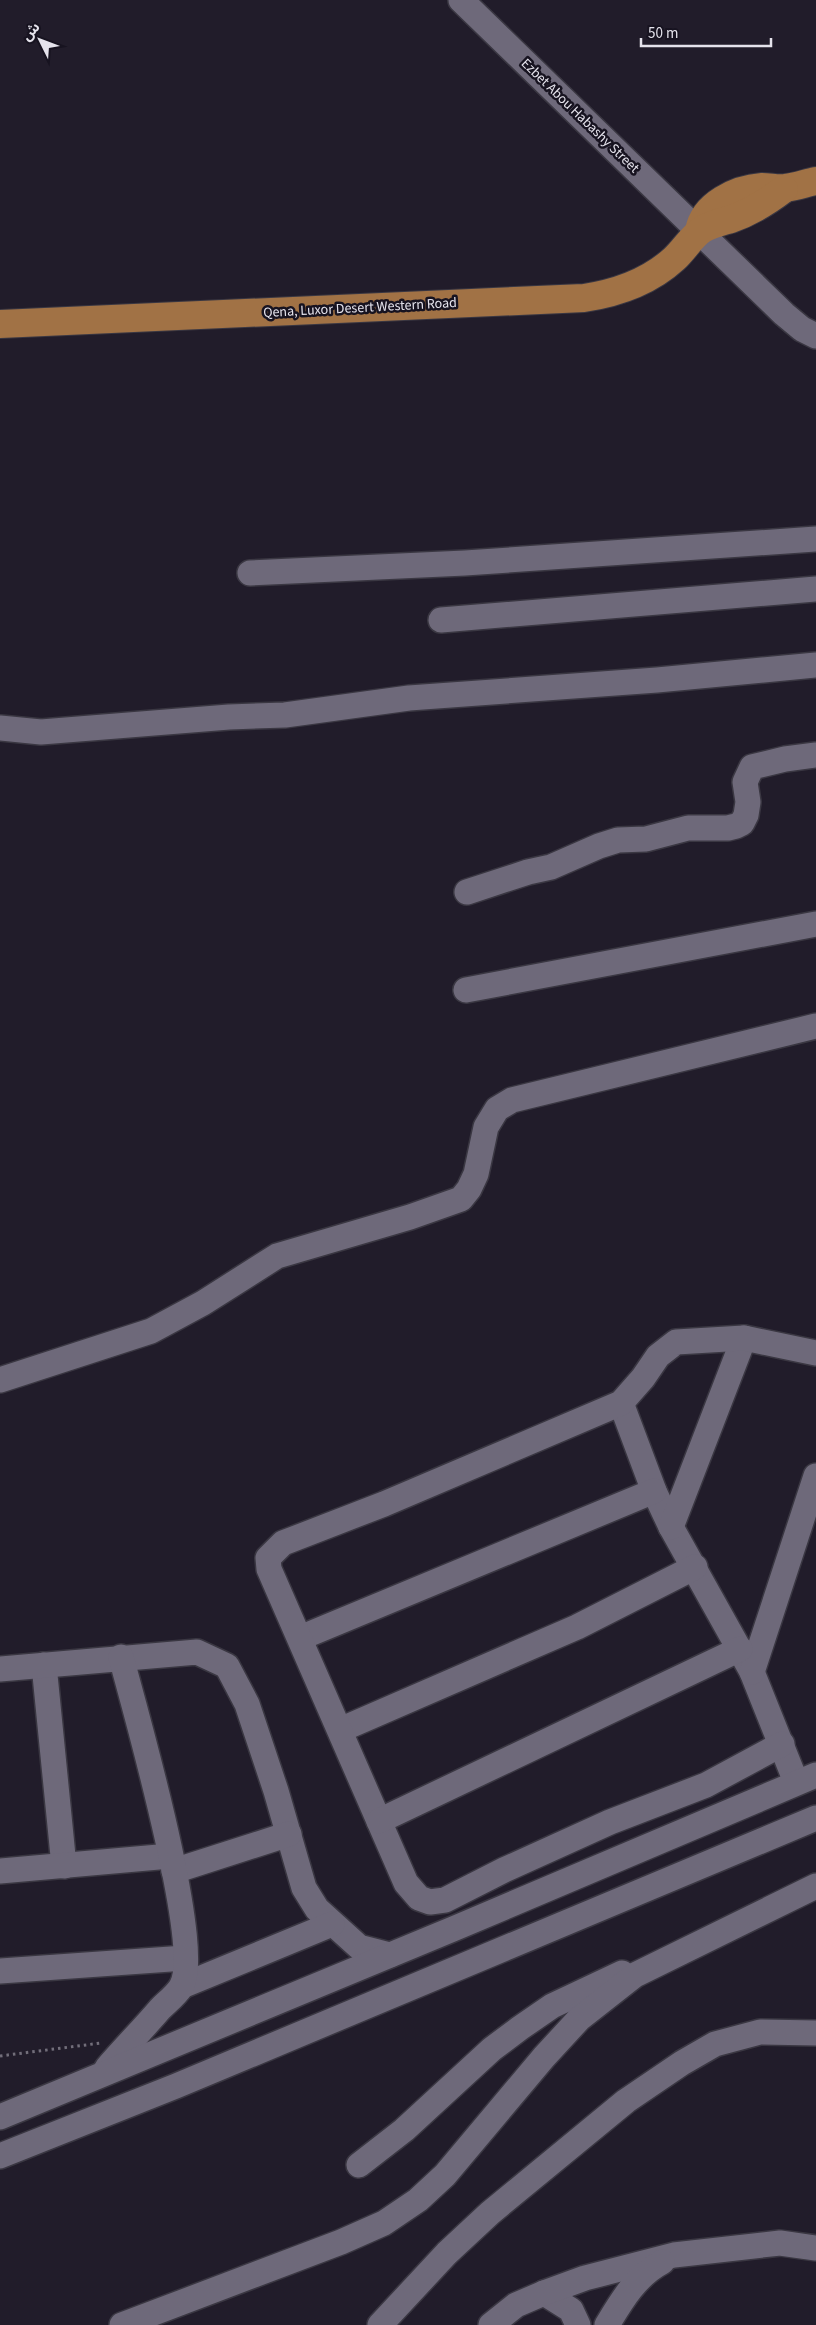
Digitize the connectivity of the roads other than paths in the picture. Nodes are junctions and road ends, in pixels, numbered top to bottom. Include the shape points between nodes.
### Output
1 (461, 0) edge
2 (816, 181) edge
3 (699, 232) junction
4 (0, 324) edge
5 (816, 336) edge
6 (816, 539) edge
7 (250, 573) dead end
8 (816, 589) edge
9 (441, 620) dead end
10 (816, 665) edge
11 (0, 728) edge
12 (816, 755) edge
13 (467, 892) dead end
14 (816, 924) edge
15 (466, 990) dead end
16 (816, 1026) edge
17 (744, 1338) junction
18 (816, 1353) edge
19 (0, 1380) edge
20 (621, 1403) junction
21 (654, 1490) junction
22 (814, 1492) edge
23 (671, 1527) junction
24 (695, 1566) junction
25 (300, 1638) junction
26 (740, 1649) junction
27 (121, 1657) junction
28 (44, 1665) junction
29 (0, 1669) edge
30 (752, 1672) junction
31 (340, 1730) junction
32 (782, 1744) junction
33 (806, 1779) edge
34 (816, 1818) edge
35 (379, 1821) junction
36 (289, 1834) junction
37 (172, 1863) junction
38 (64, 1866) junction
39 (0, 1871) edge
40 (816, 1886) edge
41 (332, 1924) junction
42 (390, 1955) junction
43 (185, 1958) junction
44 (654, 1966) junction
45 (0, 1971) edge
46 (182, 1986) junction
47 (816, 2033) edge
48 (102, 2074) junction
49 (0, 2117) edge
50 (0, 2156) edge
51 (359, 2165) dead end
52 (816, 2248) edge
53 (674, 2255) junction
54 (544, 2293) junction
55 (122, 2325) edge
56 (380, 2325) edge
57 (491, 2325) edge
58 (578, 2325) edge
59 (607, 2325) edge

1 - 3 street, Ezbet Abou Habashy Street
2 - 3 main road, Qena, Luxor Desert Western Road via 784,189 756,188 730,196 707,213
3 - 4 main road, Qena, Luxor Desert Western Road via 673,260 640,282 604,295 584,298
3 - 5 street, Ezbet Abou Habashy Street via 784,314 802,330
6 - 7 street via 465,563
8 - 9 street
10 - 11 street via 409,698 285,715 42,732
12 - 13 street via 752,767 745,782 746,815 736,826 688,828 646,839 618,840 551,867
14 - 15 street
16 - 19 street via 512,1100 497,1109 486,1127 476,1174 461,1199 277,1256 204,1303 151,1331
17 - 18 street
17 - 20 street via 676,1342 658,1356
17 - 23 street
20 - 21 street
20 - 25 street via 384,1504 282,1543 268,1558 269,1569
21 - 23 street
21 - 25 street
22 - 30 street
23 - 24 street
24 - 26 street
24 - 31 street via 576,1627
25 - 31 street
26 - 30 street
26 - 35 street
27 - 28 street
27 - 36 street via 197,1652 227,1666 247,1704
27 - 37 street
28 - 29 street
28 - 38 street
30 - 32 street
31 - 35 street
32 - 33 street
32 - 35 street via 706,1785 610,1822 440,1901 419,1898 406,1883
33 - 42 street
34 - 50 street via 176,2086
36 - 37 street
36 - 41 street via 304,1888
37 - 38 street
37 - 43 street via 182,1914
38 - 39 street
40 - 44 street
41 - 42 street via 359,1948
41 - 46 street
42 - 48 street
43 - 45 street
43 - 46 street
44 - 51 street via 632,1968 552,2006 492,2049 404,2130
44 - 55 street via 635,1975 579,2019 444,2175 418,2200 384,2223
46 - 48 street
47 - 56 street via 760,2032 715,2044 666,2074 610,2113 490,2213 447,2253
48 - 49 street
52 - 53 street via 780,2243
53 - 54 street via 585,2278
53 - 59 street via 651,2268 628,2291
54 - 57 street via 516,2305
54 - 58 street via 571,2310

